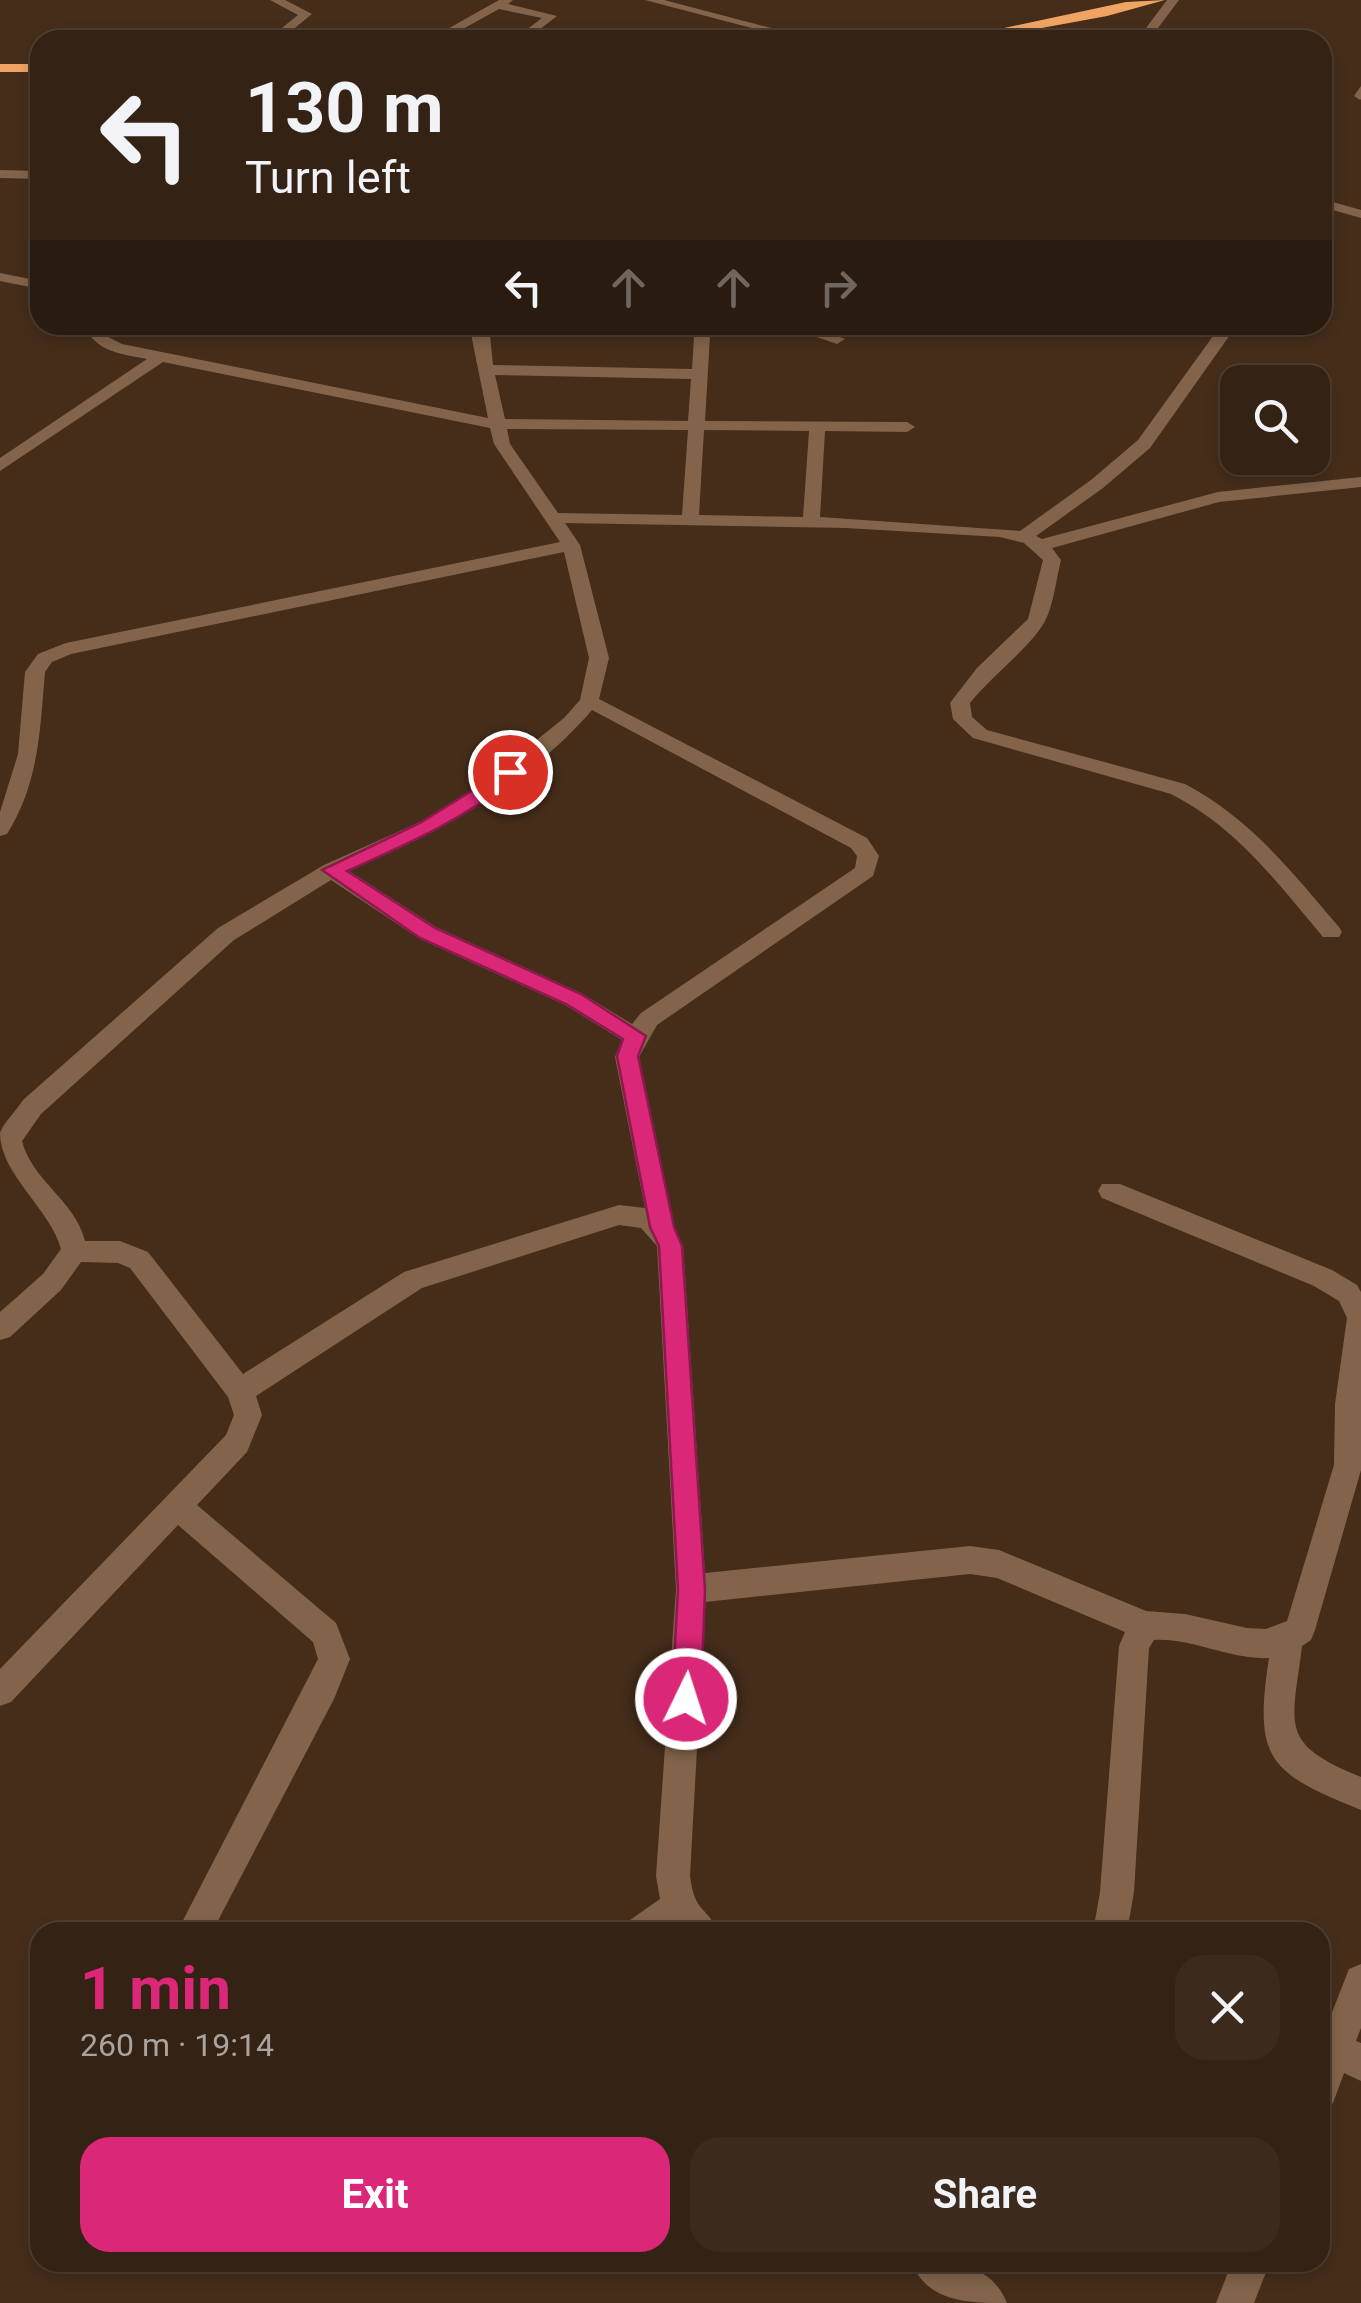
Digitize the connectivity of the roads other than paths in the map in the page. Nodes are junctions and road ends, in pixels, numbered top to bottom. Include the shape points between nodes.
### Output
1 (276, 0) edge
2 (650, 0) edge
3 (1158, 0) edge
4 (1173, 0) edge
5 (502, 2) edge
6 (1126, 6) junction
7 (288, 30) edge
8 (452, 30) edge
9 (532, 30) edge
10 (770, 30) edge
11 (1001, 30) edge
12 (1034, 30) edge
13 (1150, 30) edge
14 (30, 70) edge
15 (1, 76) edge
16 (30, 76) edge
17 (0, 174) edge
18 (30, 175) edge
19 (1332, 207) edge
20 (1361, 214) edge
21 (0, 276) edge
22 (30, 284) edge
23 (96, 335) edge
24 (480, 335) edge
25 (701, 335) edge
26 (823, 335) edge
27 (1222, 335) edge
28 (836, 339) dead end
29 (160, 357) junction
30 (488, 370) junction
31 (700, 374) junction
32 (496, 424) junction
33 (696, 426) junction
34 (817, 426) junction
35 (906, 427) dead end
36 (0, 466) edge
37 (1361, 482) edge
38 (555, 518) junction
39 (690, 520) junction
40 (812, 522) junction
41 (1024, 536) junction
42 (1042, 545) junction
43 (571, 546) junction
44 (588, 701) junction
45 (0, 829) edge
46 (332, 870) junction
47 (1331, 932) dead end
48 (635, 1036) junction
49 (3, 1141) edge
50 (1111, 1191) dead end
51 (662, 1227) junction
52 (74, 1252) junction
53 (0, 1329) edge
54 (240, 1391) junction
55 (177, 1506) junction
56 (692, 1589) junction
57 (1145, 1626) junction
58 (1287, 1642) junction
59 (0, 1691) edge
60 (1361, 1794) edge
61 (677, 1906) junction
62 (199, 1922) edge
63 (655, 1922) edge
64 (687, 1922) edge
65 (1112, 1922) edge
66 (1361, 1981) edge
67 (1349, 2056) edge
68 (1330, 2078) edge
69 (944, 2272) edge
70 (1247, 2272) edge
71 (988, 2303) edge
72 (1235, 2303) edge

1 - 7 street via 306,14
2 - 10 street
3 - 6 highway
4 - 13 street
5 - 8 street
5 - 9 street via 551,16
6 - 11 highway
6 - 12 highway
14 - 15 highway
15 - 16 highway
17 - 18 street
19 - 20 street
21 - 22 street
23 - 29 street via 117,348
24 - 30 street
25 - 31 street
26 - 28 street
27 - 41 street via 1144,444
29 - 32 street
29 - 36 street
30 - 31 street
30 - 32 street
31 - 33 street
32 - 33 street
32 - 38 street via 513,464
33 - 34 street
33 - 39 street
34 - 35 street
34 - 40 street
37 - 42 street via 1218,497
38 - 39 street
38 - 43 street
39 - 40 street
40 - 41 street
41 - 42 street
42 - 47 street via 1052,560 1037,618 960,702 962,719 980,734 1209,802 1234,820
43 - 44 street via 598,658
43 - 45 street via 66,648 45,658 35,672 23,782
44 - 46 street via 479,798
44 - 48 street via 859,843 868,856 865,871 649,1019
46 - 48 street via 428,933 573,999
46 - 49 street via 226,934 32,1107
48 - 51 street via 628,1056
49 - 52 street via 15,1165 68,1226
50 - 58 street via 1323,1278 1348,1293 1361,1318 1348,1465 1300,1630
51 - 54 street via 643,1216 618,1215 426,1275
51 - 56 street via 670,1246
52 - 53 street
52 - 54 street via 120,1252 139,1260
54 - 55 street via 248,1414 237,1443
55 - 59 street
55 - 62 street via 325,1632 334,1659
56 - 57 street via 970,1560 998,1564
56 - 61 street
57 - 58 street via 1167,1622 1266,1646
57 - 65 street via 1134,1646
58 - 60 street via 1278,1727 1283,1750 1303,1768
61 - 63 street
61 - 64 street
66 - 67 street
67 - 68 street
69 - 71 street
70 - 72 street

